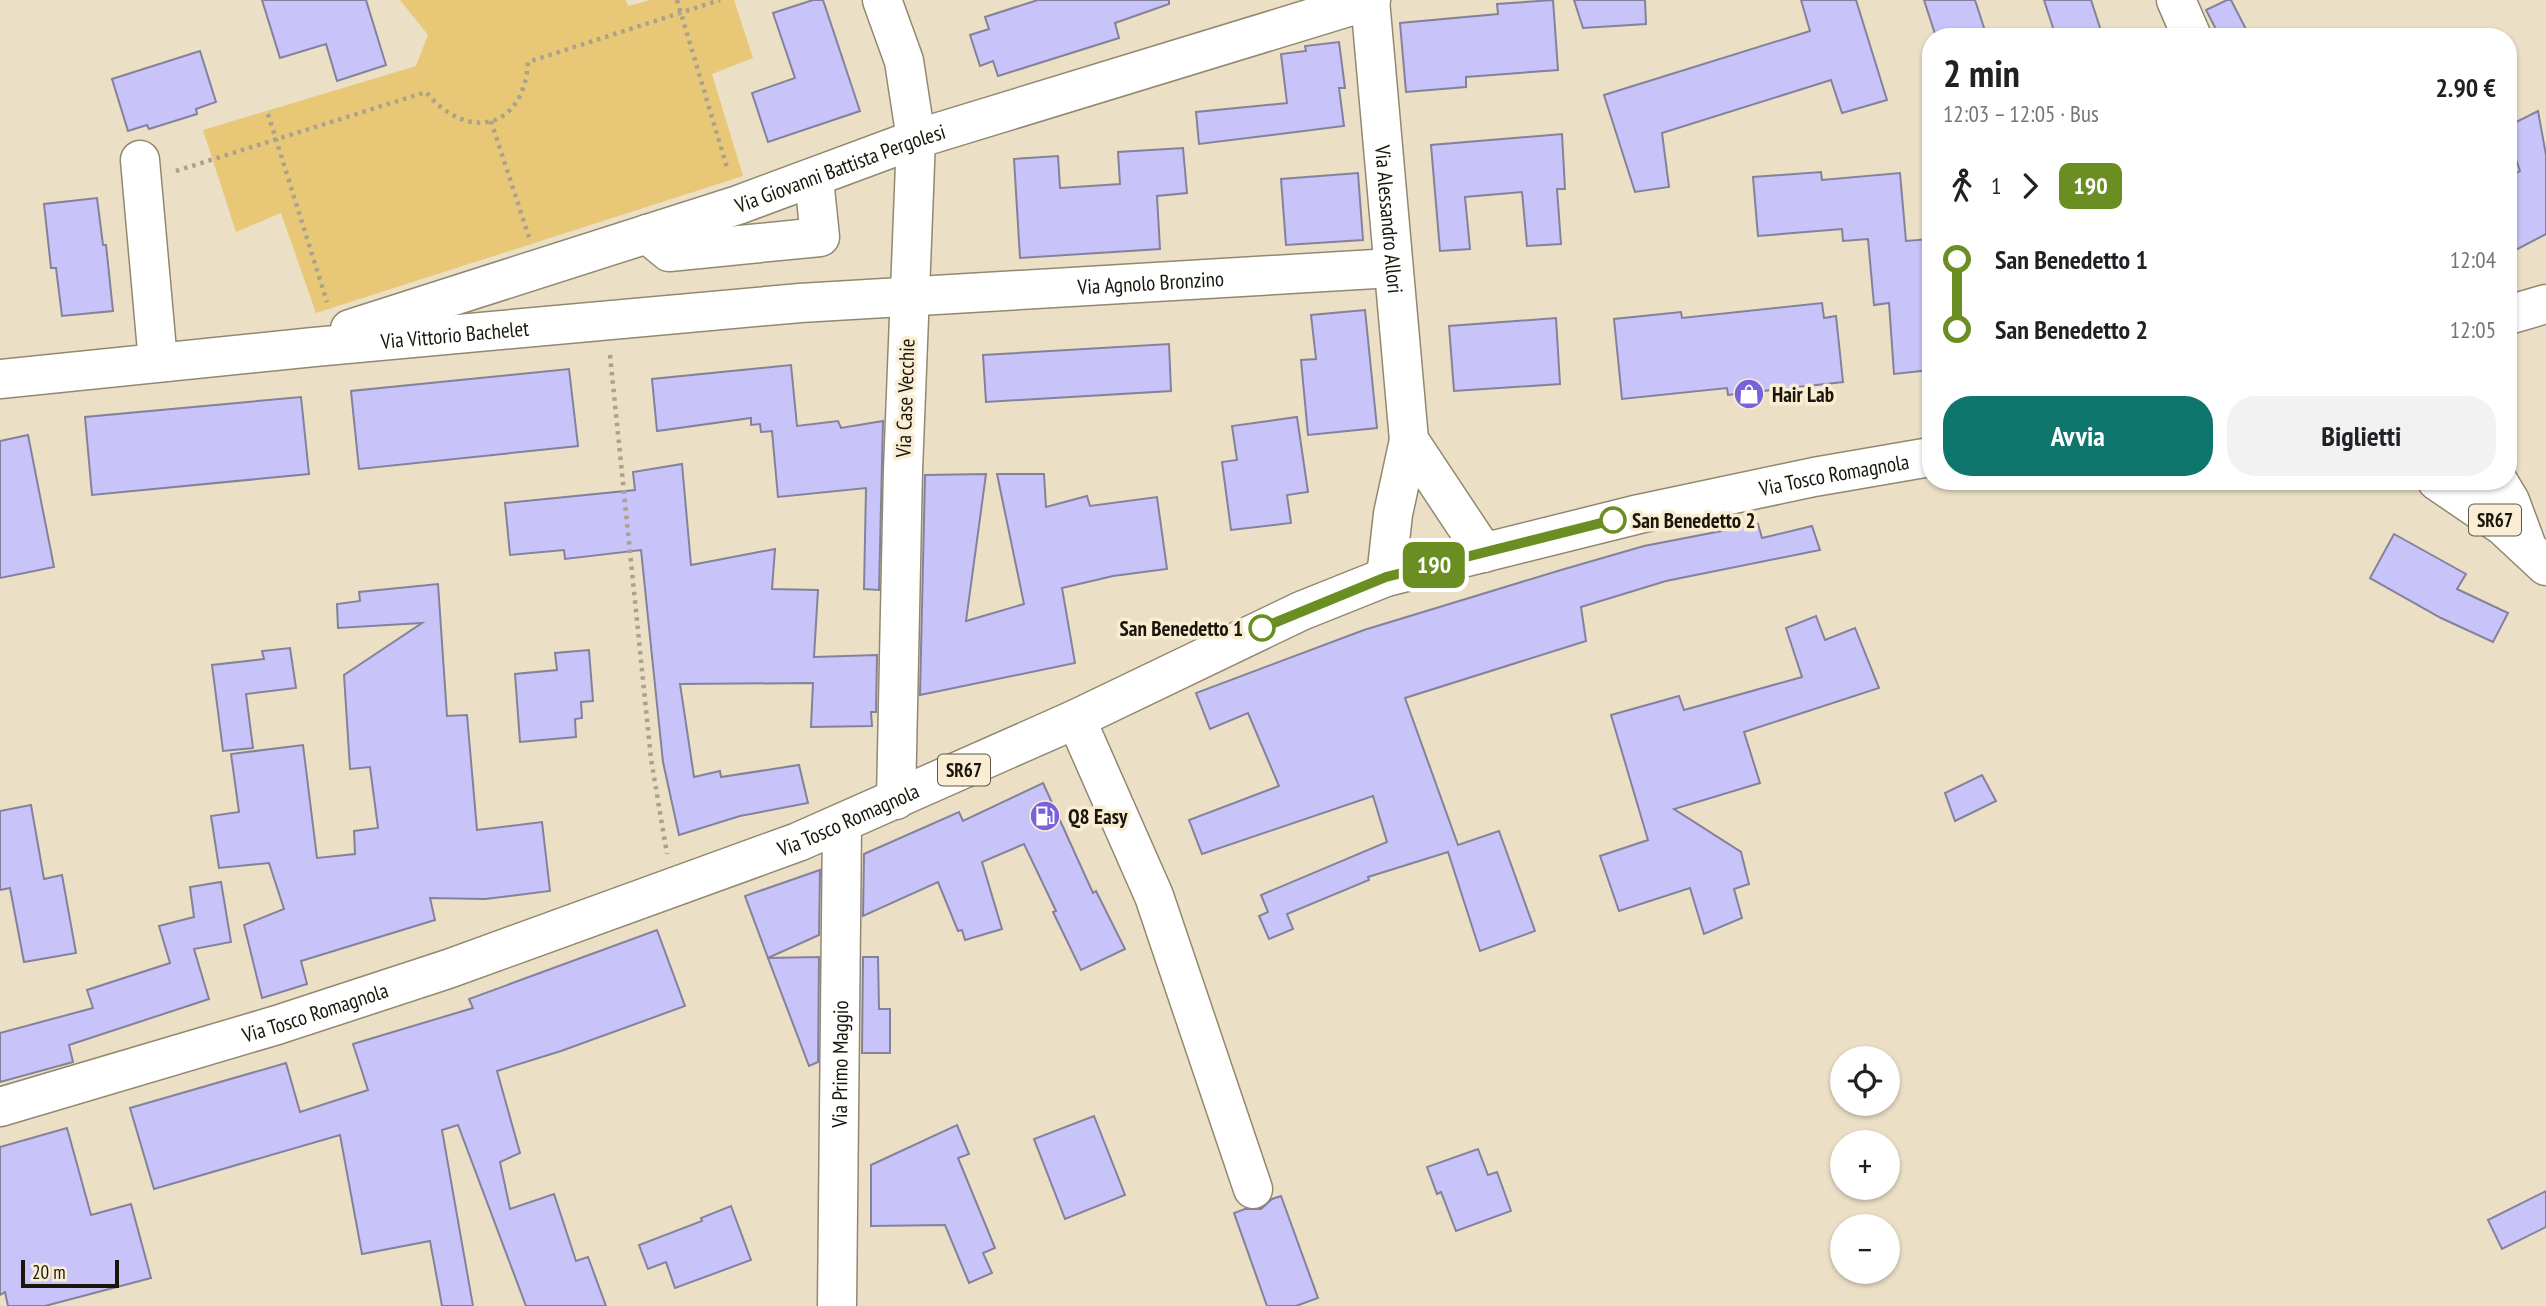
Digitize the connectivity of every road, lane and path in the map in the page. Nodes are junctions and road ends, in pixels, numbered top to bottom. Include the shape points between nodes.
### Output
1 (677, 0) edge
2 (720, 0) edge
3 (882, 0) edge
4 (1370, 0) edge
5 (2176, 0) edge
6 (681, 13) junction
7 (2188, 28) edge
8 (268, 114) dead end
9 (491, 121) junction
10 (916, 139) junction
11 (275, 140) junction
12 (141, 171) joint
13 (814, 179) junction
14 (738, 205) junction
15 (647, 234) junction
16 (539, 267) junction
17 (1392, 268) junction
18 (908, 297) junction
19 (2546, 304) edge
20 (2517, 313) edge
21 (607, 320) junction
22 (325, 340) junction
23 (158, 362) junction
24 (0, 379) edge
25 (1409, 440) junction
26 (1922, 458) edge
27 (2451, 490) edge
28 (2503, 490) edge
29 (1484, 553) junction
30 (2536, 556) edge
31 (1386, 577) junction
32 (1076, 719) junction
33 (896, 800) junction
34 (842, 825) junction
35 (672, 890) junction
36 (0, 1107) edge
37 (1253, 1189) dead end
38 (838, 1306) edge

1 - 6 path
2 - 6 path
3 - 10 street, Via Case Vecchie via 904,61
4 - 10 street, Via Giovanni Battista Pergolesi
4 - 17 street, Via Alessandro Allori
5 - 7 street
6 - 9 path via 528,62 527,83 519,102
6 - 14 path
8 - 11 path
9 - 11 path via 467,121 450,114 426,92
9 - 16 path
10 - 13 street, Via Giovanni Battista Pergolesi
10 - 18 street, Via Case Vecchie
11 - 12 path
11 - 22 path
12 - 23 street
13 - 14 street, Via Giovanni Battista Pergolesi
13 - 15 street via 820,237 669,252
14 - 15 street, Via Giovanni Battista Pergolesi
15 - 16 street, Via Giovanni Battista Pergolesi
16 - 22 street, Via Giovanni Battista Pergolesi
17 - 18 street, Via Agnolo Bronzino
17 - 25 street, Via Alessandro Allori
18 - 21 street, Via Vittorio Bachelet
18 - 33 street, Via Case Vecchie
19 - 20 street
21 - 22 street, Via Vittorio Bachelet
21 - 35 path via 651,759
22 - 23 street, Via Vittorio Bachelet
23 - 24 street, Via Vittorio Bachelet
25 - 29 street, Via Alessandro Allori
25 - 31 street, Via Alessandro Allori via 1393,514
26 - 29 street, Via Tosco Romagnola / SR67 via 1666,508
27 - 30 street, SR67
28 - 30 street
29 - 31 street, Via Tosco Romagnola / SR67
31 - 32 street, Via Tosco Romagnola / SR67 via 1236,640
32 - 33 street, Via Tosco Romagnola / SR67
32 - 37 street via 1154,896
33 - 34 street, Via Tosco Romagnola / SR67
34 - 35 street, Via Tosco Romagnola / SR67
34 - 38 street, Via Primo Maggio
35 - 36 street, Via Tosco Romagnola / SR67 via 288,1021

